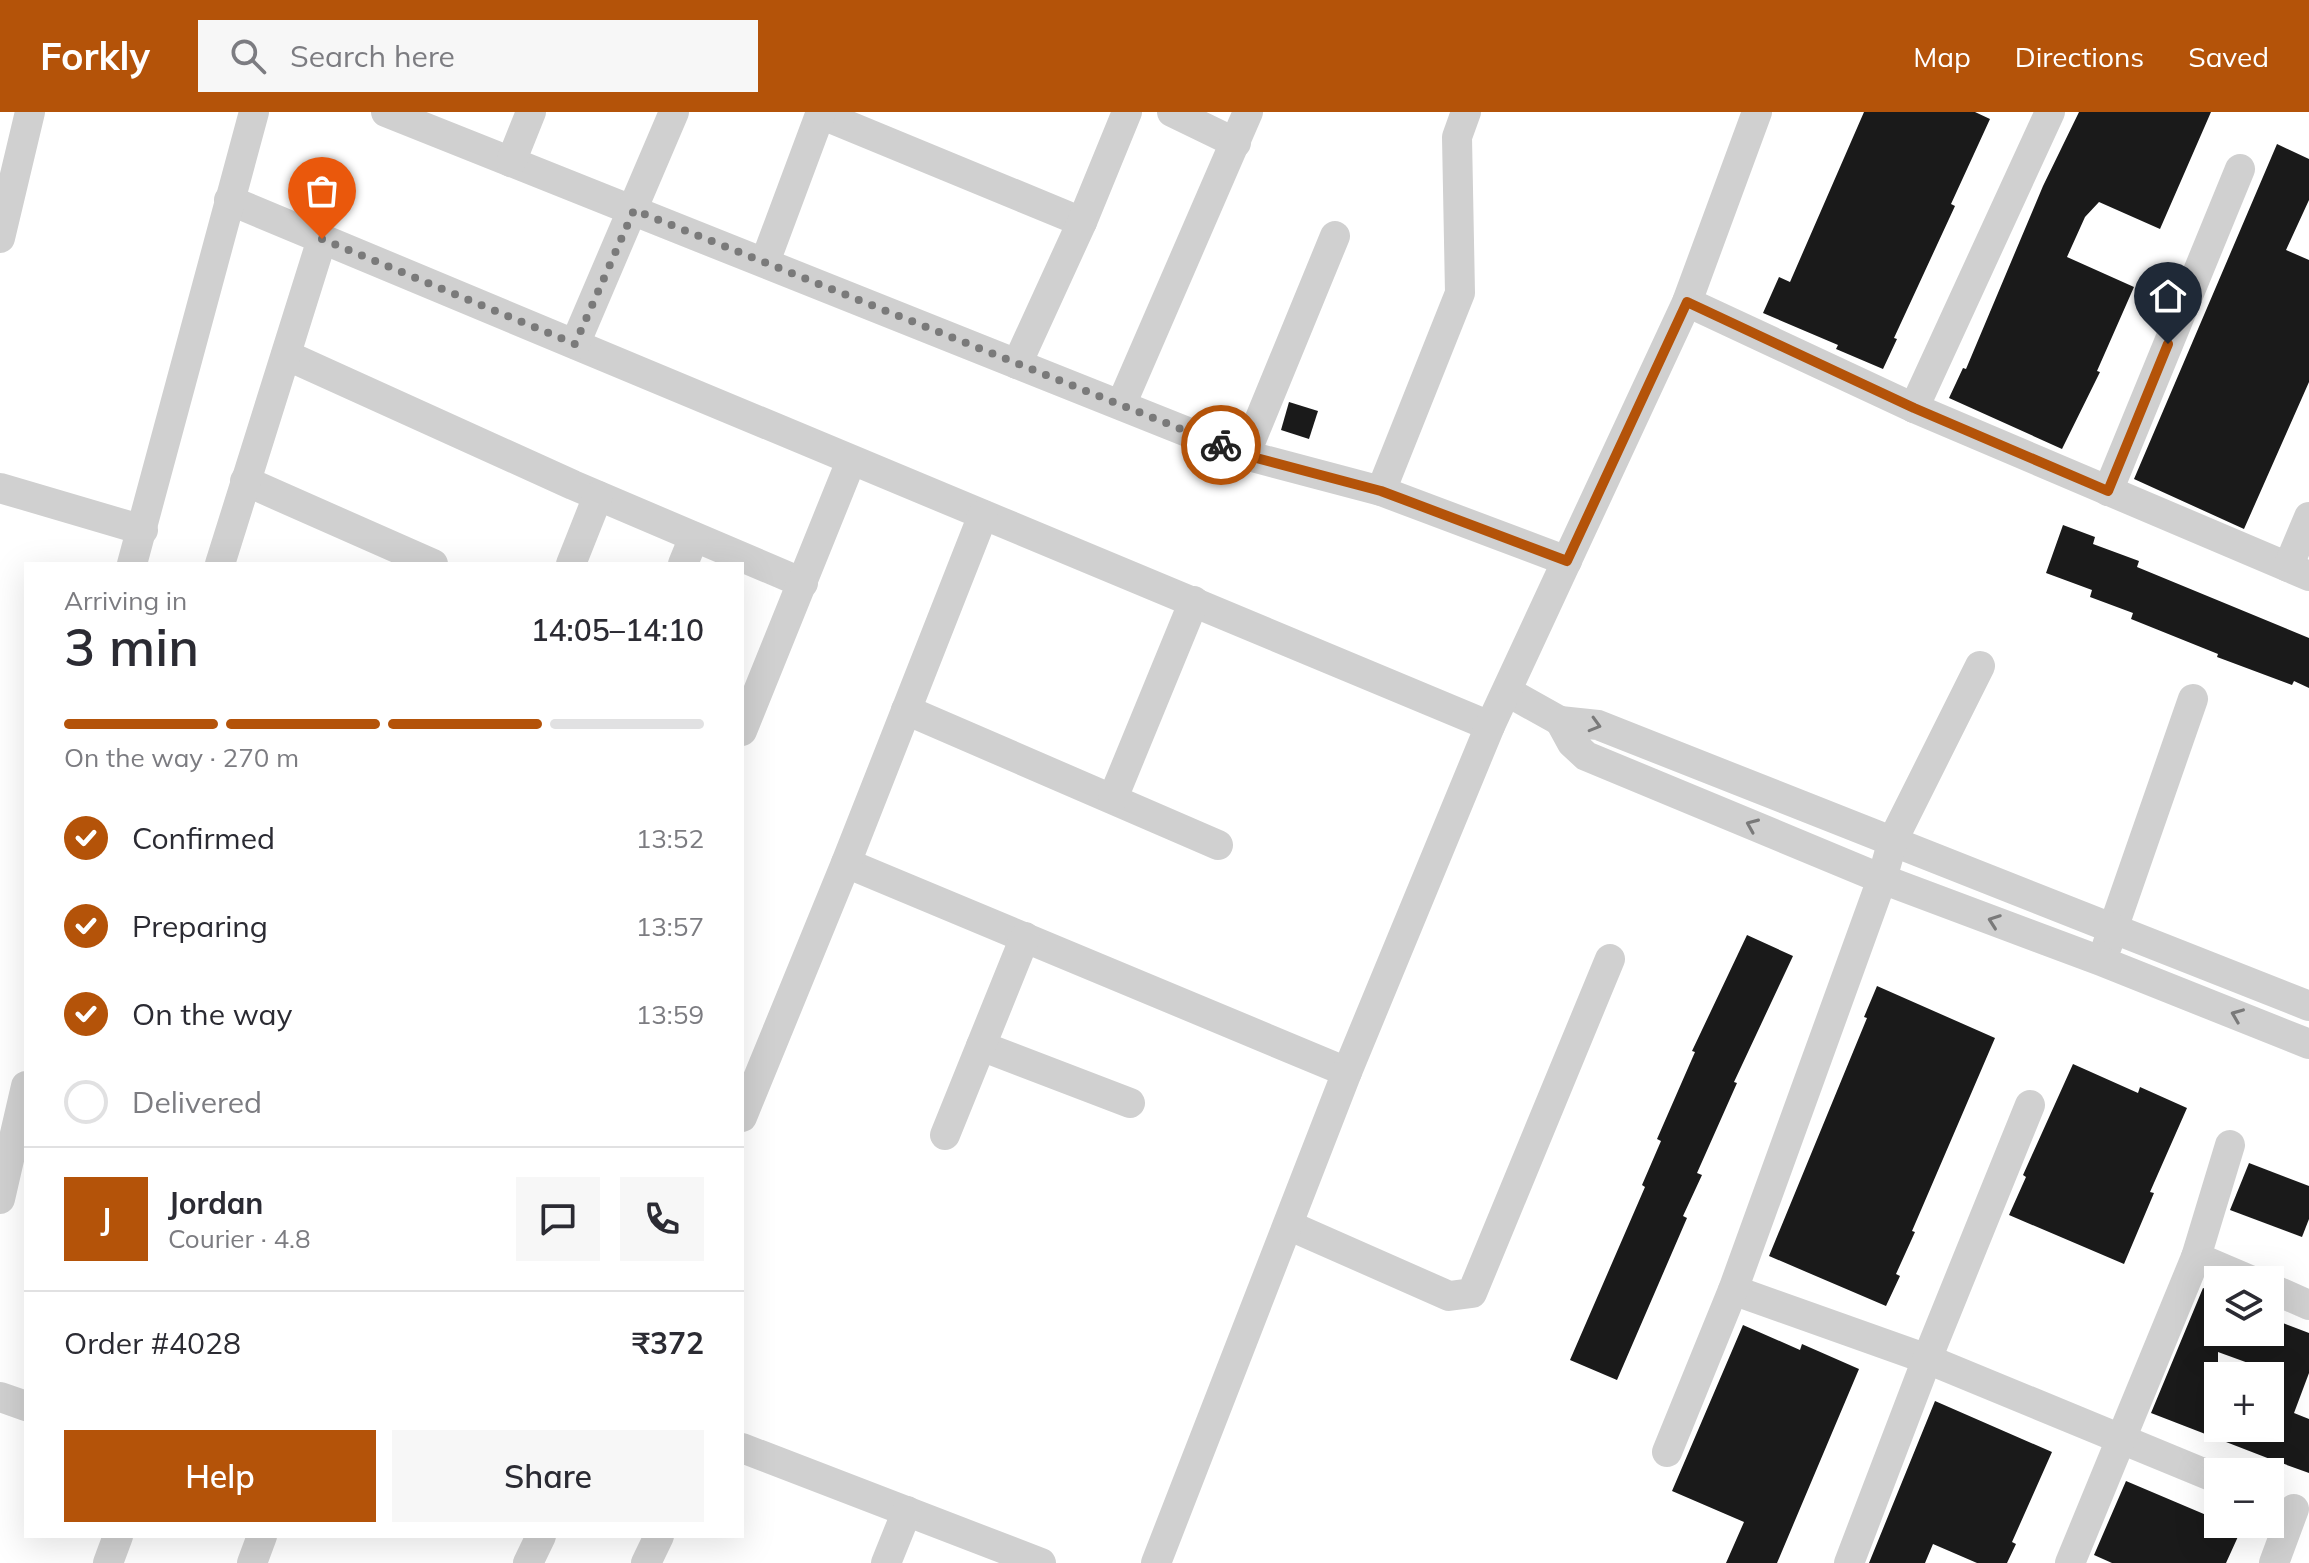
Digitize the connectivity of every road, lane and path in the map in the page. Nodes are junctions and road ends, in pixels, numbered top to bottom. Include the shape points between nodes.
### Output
1 (30, 112) edge
2 (254, 112) edge
3 (386, 112) edge
4 (531, 112) edge
5 (674, 112) edge
6 (1127, 112) edge
7 (1172, 112) edge
8 (1248, 112) edge
9 (1466, 112) edge
10 (1757, 112) edge
11 (2050, 112) edge
12 (820, 113) edge
13 (1236, 143) junction
14 (511, 162) junction
15 (2240, 169) dead end
16 (5, 195) edge
17 (229, 200) junction
18 (634, 210) junction
19 (1082, 222) junction
20 (1335, 236) dead end
21 (0, 238) edge
22 (322, 239) junction
23 (765, 262) junction
24 (1687, 302) junction
25 (575, 344) junction
26 (286, 355) junction
27 (1017, 364) junction
28 (1121, 405) junction
29 (1914, 408) junction
30 (1245, 455) junction
31 (851, 461) junction
32 (245, 481) junction
33 (0, 488) edge
34 (1381, 491) junction
35 (2108, 491) junction
36 (598, 496) junction
37 (983, 515) junction
38 (2309, 517) edge
39 (143, 530) junction
40 (689, 550) edge
41 (1567, 561) junction
42 (133, 562) edge
43 (221, 562) edge
44 (428, 562) edge
45 (572, 562) edge
46 (730, 562) edge
47 (744, 566) edge
48 (2298, 572) edge
49 (803, 583) junction
50 (1194, 601) junction
51 (1980, 666) dead end
52 (1508, 692) junction
53 (2193, 699) dead end
54 (906, 710) junction
55 (1560, 721) junction
56 (744, 726) edge
57 (1490, 726) junction
58 (1113, 798) junction
59 (1893, 840) junction
60 (1218, 845) dead end
61 (846, 863) junction
62 (1882, 879) junction
63 (2114, 927) junction
64 (1025, 937) junction
65 (1610, 959) dead end
66 (2101, 961) junction
67 (2309, 1006) edge
68 (2309, 1044) edge
69 (981, 1046) junction
70 (1347, 1072) junction
71 (24, 1102) edge
72 (1130, 1103) dead end
73 (2030, 1105) dead end
74 (744, 1112) edge
75 (945, 1135) dead end
76 (2230, 1145) dead end
77 (16, 1168) edge
78 (0, 1199) edge
79 (1288, 1225) junction
80 (2196, 1257) junction
81 (2217, 1266) edge
82 (1733, 1290) junction
83 (2284, 1294) edge
84 (2309, 1305) edge
85 (1927, 1359) junction
86 (0, 1397) edge
87 (24, 1405) edge
88 (2119, 1440) junction
89 (744, 1449) edge
90 (1667, 1452) dead end
91 (2204, 1473) edge
92 (2291, 1508) edge
93 (907, 1511) junction
94 (117, 1538) edge
95 (261, 1538) edge
96 (540, 1538) edge
97 (658, 1538) edge
98 (108, 1563) edge
99 (252, 1563) edge
100 (528, 1563) edge
101 (646, 1563) edge
102 (886, 1563) edge
103 (1041, 1563) edge
104 (1156, 1563) edge
105 (1849, 1563) edge
106 (2070, 1563) edge
107 (2274, 1563) edge

1 - 16 street
2 - 17 street
3 - 14 street
4 - 14 street
5 - 18 street
6 - 19 street
7 - 13 street
8 - 13 street
9 - 34 street via 1457,137 1460,293
10 - 24 street
11 - 29 street
12 - 19 street
12 - 23 street
13 - 28 street
14 - 18 street
15 - 35 street
16 - 21 street
17 - 22 street
17 - 39 street
18 - 23 street
18 - 25 street
19 - 27 street
20 - 30 street
22 - 25 street
22 - 26 street
23 - 27 street
24 - 29 street
24 - 41 street
25 - 31 street
26 - 32 street
26 - 36 street
27 - 28 street
28 - 30 street
29 - 35 street
30 - 34 street
31 - 37 street
31 - 49 street
32 - 43 street
32 - 44 street
33 - 39 street
34 - 41 street
35 - 48 street
36 - 40 street
36 - 45 street
37 - 50 street
37 - 54 street
38 - 48 street
39 - 42 street
40 - 46 street
41 - 52 street
47 - 49 street
49 - 56 street
50 - 57 street
50 - 58 street
51 - 59 street
52 - 55 street
52 - 57 street
53 - 63 street
54 - 58 street
54 - 61 street
55 -> 59 street via 1598,725
62 -> 55 street via 1586,756
57 - 70 street
58 - 60 street
59 - 62 street
59 - 63 street
61 - 64 street
61 - 74 street
66 -> 62 street
62 - 82 street
63 - 66 street
63 - 67 street
64 - 69 street
64 - 70 street
65 - 79 street via 1472,1293 1449,1296
68 -> 66 street
69 - 72 street
69 - 75 street
70 - 79 street
71 - 77 street
73 - 85 street
76 - 80 street
77 - 78 street
79 - 104 street
80 - 81 street
80 - 88 street
82 - 85 street
82 - 90 street
83 - 84 street
85 - 88 street
85 - 105 street
86 - 87 street
88 - 91 street
88 - 106 street
89 - 93 street
92 - 107 street
93 - 102 street
93 - 103 street
94 - 98 street
95 - 99 street
96 - 100 street
97 - 101 street

